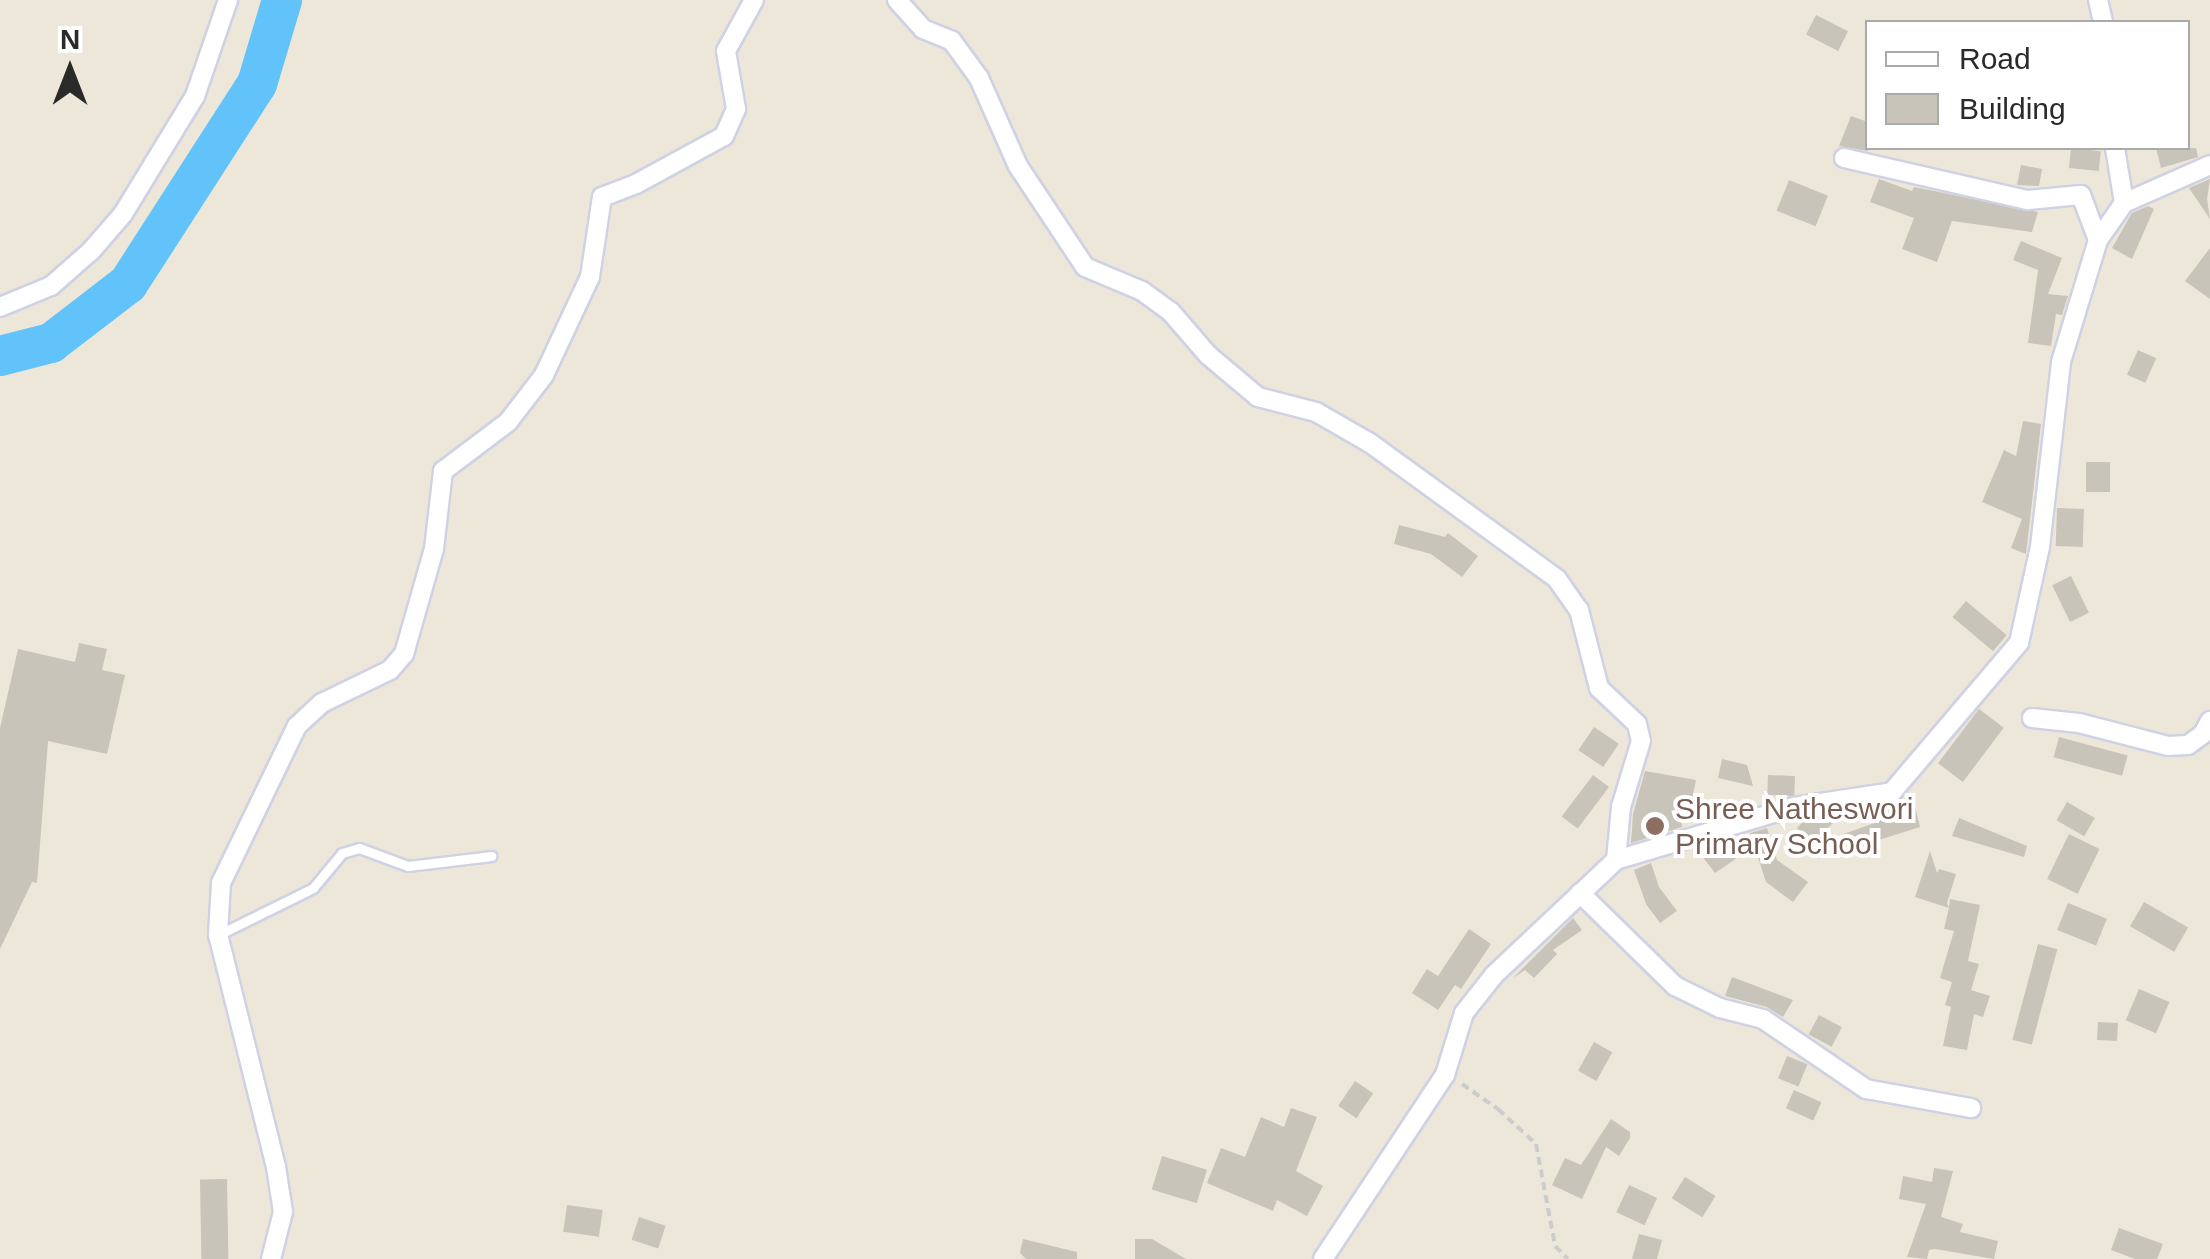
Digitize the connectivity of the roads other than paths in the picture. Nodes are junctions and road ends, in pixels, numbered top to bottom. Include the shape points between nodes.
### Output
1 (228, 0) edge
2 (754, 0) edge
3 (897, 0) edge
4 (2115, 150) edge
5 (1844, 158) dead end
6 (2210, 165) edge
7 (2124, 203) junction
8 (2098, 240) junction
9 (0, 307) edge
10 (2032, 718) dead end
11 (2210, 721) edge
12 (492, 856) dead end
13 (1616, 860) junction
14 (1580, 893) junction
15 (218, 935) junction
16 (1971, 1108) dead end
17 (271, 1259) edge
18 (1324, 1259) edge

1 - 9 street via 195,96 123,214 51,286
2 - 15 street via 726,51 736,109 724,136 602,197 590,276 544,375 508,422 443,470 434,549 404,654 390,670 322,703 297,726 221,882
3 - 13 street via 923,29 952,41 979,78 1018,166 1086,267 1142,290 1258,397 1316,412 1370,442 1557,579 1579,610 1599,688 1638,724 1641,741 1621,807
4 - 7 street
5 - 8 street via 2028,200 2081,196
6 - 7 street
7 - 8 street
8 - 13 street via 2061,362 2040,546 2019,644 1892,792 1794,807
10 - 11 street via 2168,746 2188,745
12 - 15 lane via 408,866 359,848 342,853 313,888
13 - 14 street
14 - 16 street via 1675,986 1763,1019 1866,1089
14 - 18 street via 1464,1013 1445,1073
15 - 17 street via 276,1167 282,1212

